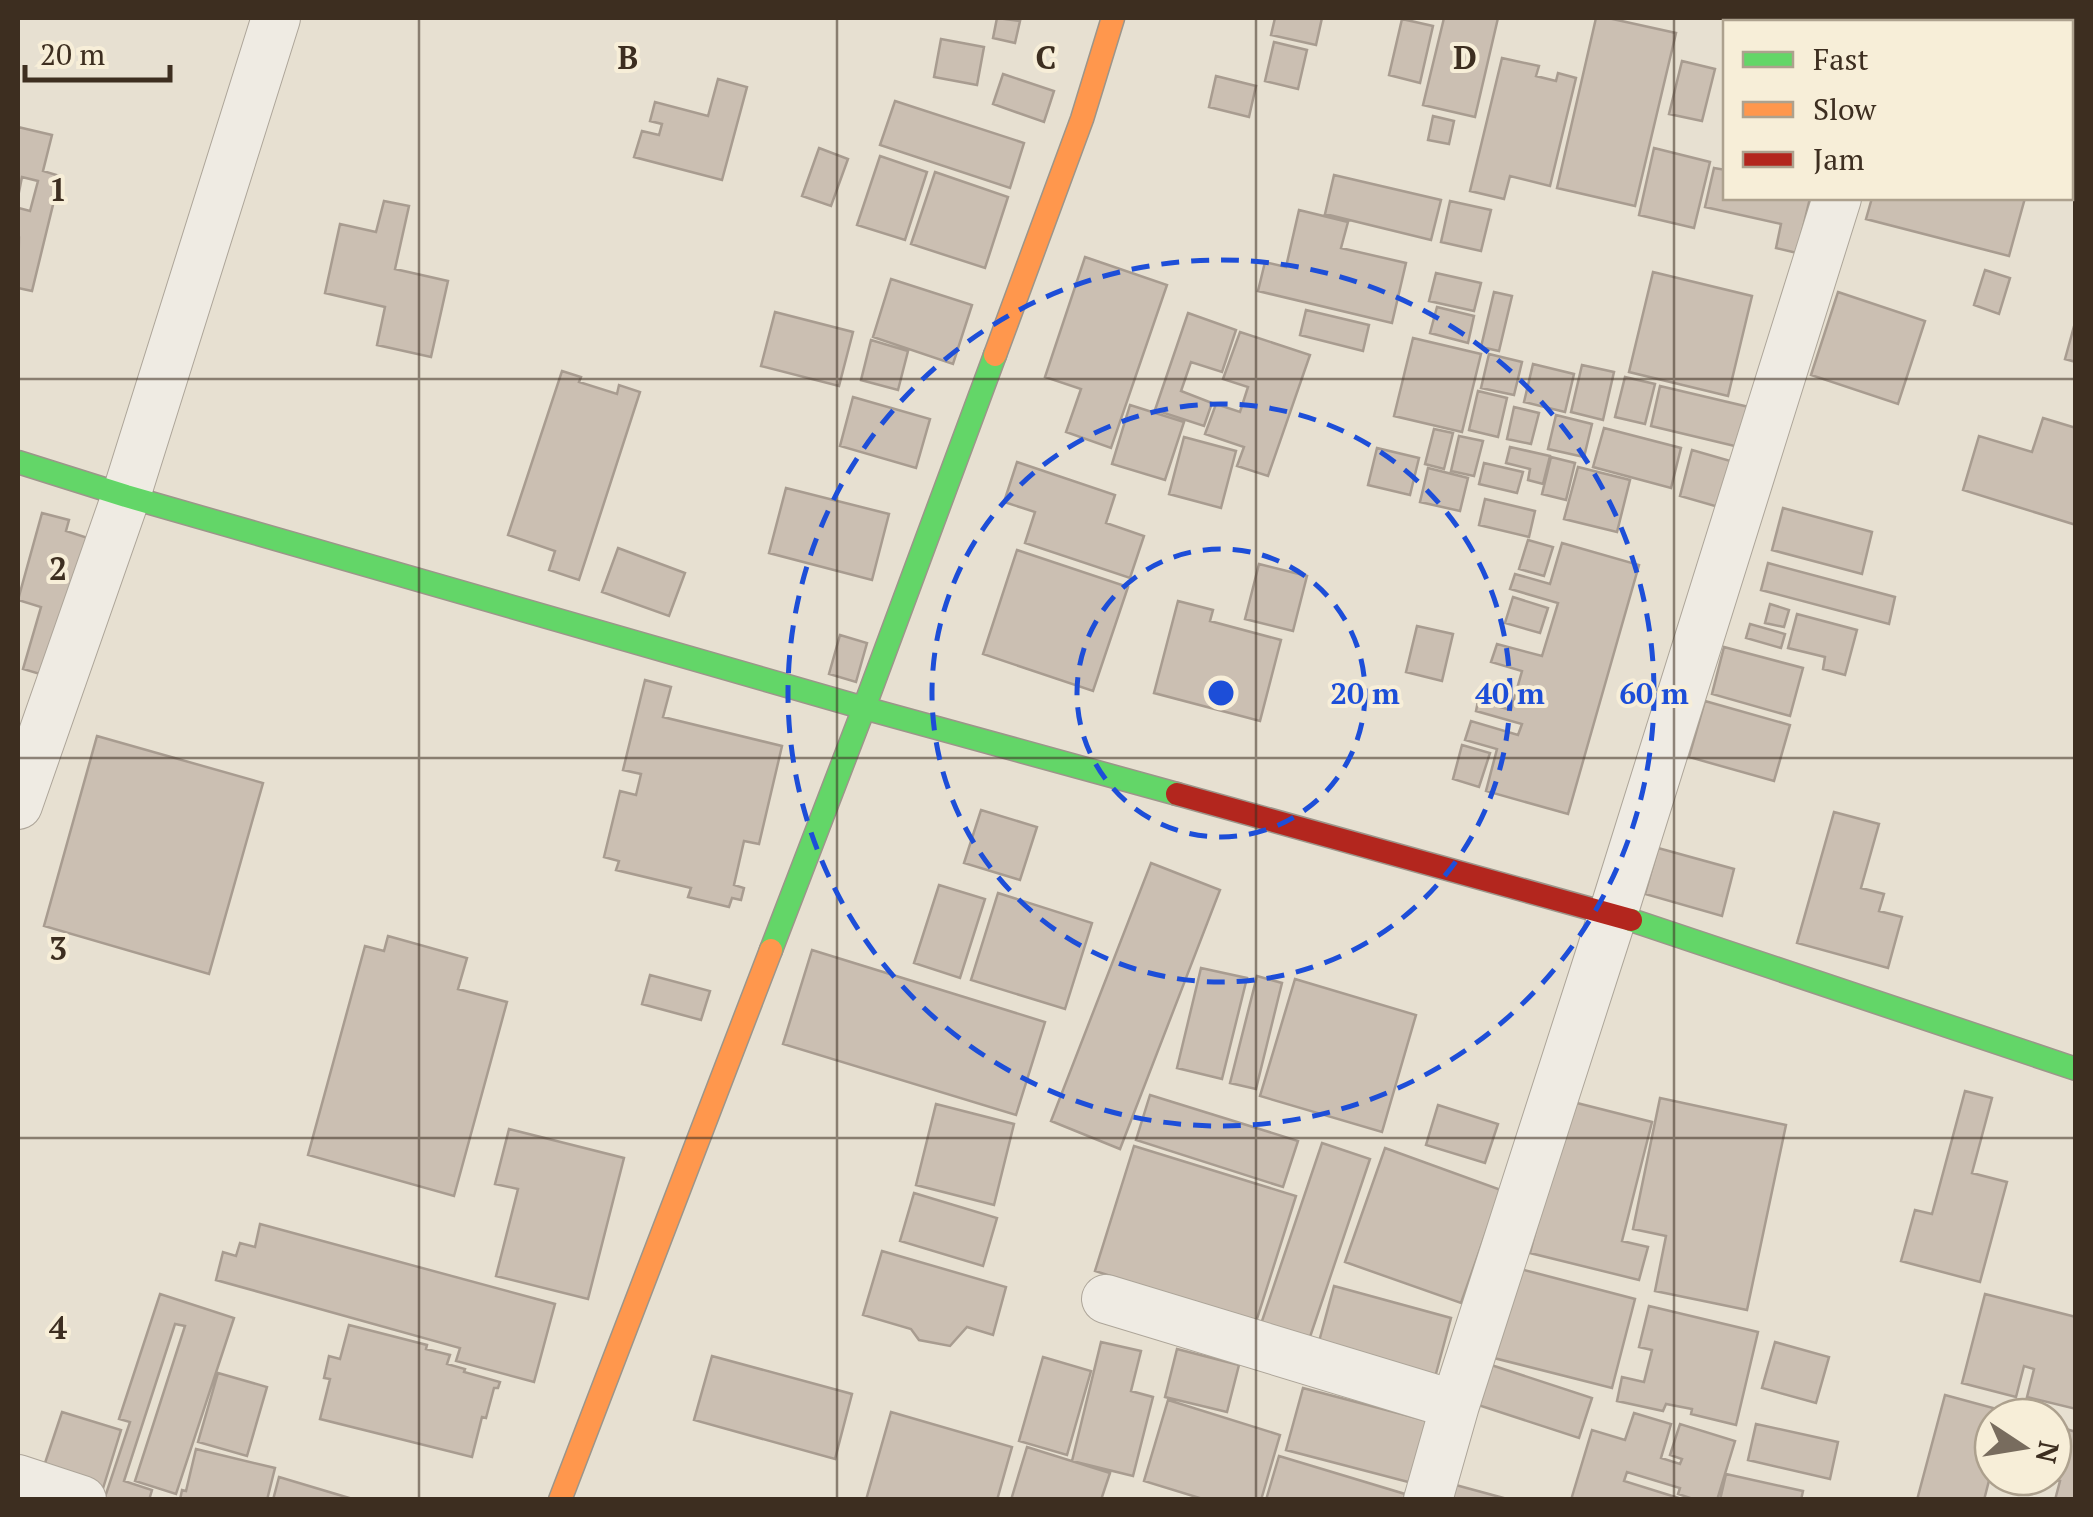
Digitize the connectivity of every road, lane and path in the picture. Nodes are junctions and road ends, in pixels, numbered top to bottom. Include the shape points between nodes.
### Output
1 (276, 18) edge
2 (1113, 18) edge
3 (1836, 200) edge
4 (18, 462) edge
5 (126, 496) junction
6 (864, 708) junction
7 (18, 805) edge
8 (1613, 914) junction
9 (2076, 1069) edge
10 (1106, 1299) dead end
11 (1455, 1405) junction
12 (18, 1480) edge
13 (82, 1500) edge
14 (560, 1500) edge
15 (1428, 1500) edge

1 - 5 street
2 - 6 street via 1082,119
3 - 8 street
4 - 5 street
5 - 6 street
5 - 7 street
6 - 8 street
6 - 14 street
8 - 9 street
8 - 11 street
10 - 11 street
11 - 15 street
12 - 13 street

